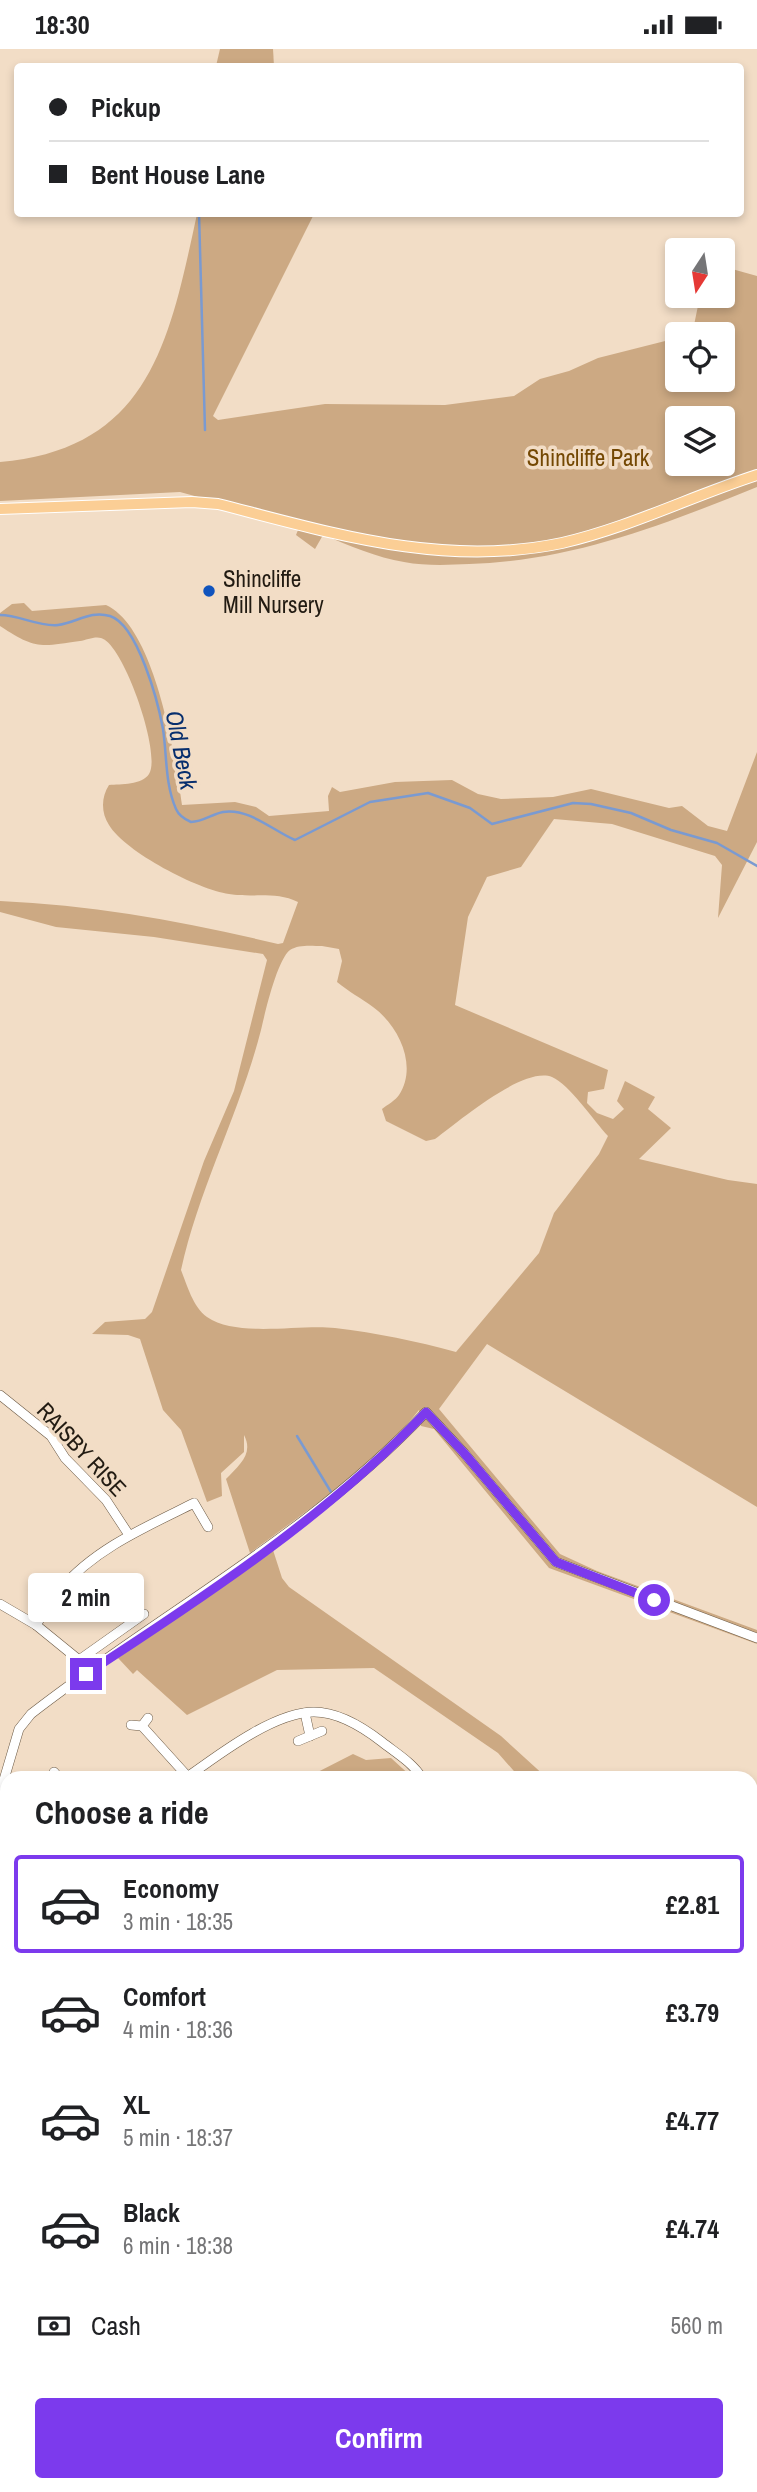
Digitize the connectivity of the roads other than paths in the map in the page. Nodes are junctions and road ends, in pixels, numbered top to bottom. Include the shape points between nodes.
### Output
1 (757, 475) edge
2 (0, 509) edge
3 (0, 1395) edge
4 (208, 1527) dead end
5 (129, 1535) junction
6 (0, 1604) edge
7 (144, 1614) dead end
8 (36, 1625) junction
9 (757, 1638) edge
10 (310, 1712) junction
11 (131, 1725) dead end
12 (322, 1731) dead end
13 (310, 1736) junction
14 (298, 1741) dead end
15 (7, 1771) edge
16 (183, 1771) edge
17 (198, 1771) edge
18 (417, 1771) edge

1 - 2 main road via 562,542 469,553 422,551 218,504
3 - 5 street, RAISBY RISE via 51,1436 65,1458 106,1500
4 - 5 street via 194,1503
5 - 8 street via 79,1570
6 - 8 street
7 - 8 street via 79,1660
9 - 15 street via 556,1562 426,1412 351,1484 31,1714 19,1729
10 - 13 street
10 - 17 street via 290,1716 251,1736
10 - 18 street via 351,1723
11 - 16 street via 145,1722
12 - 13 street
13 - 14 street

